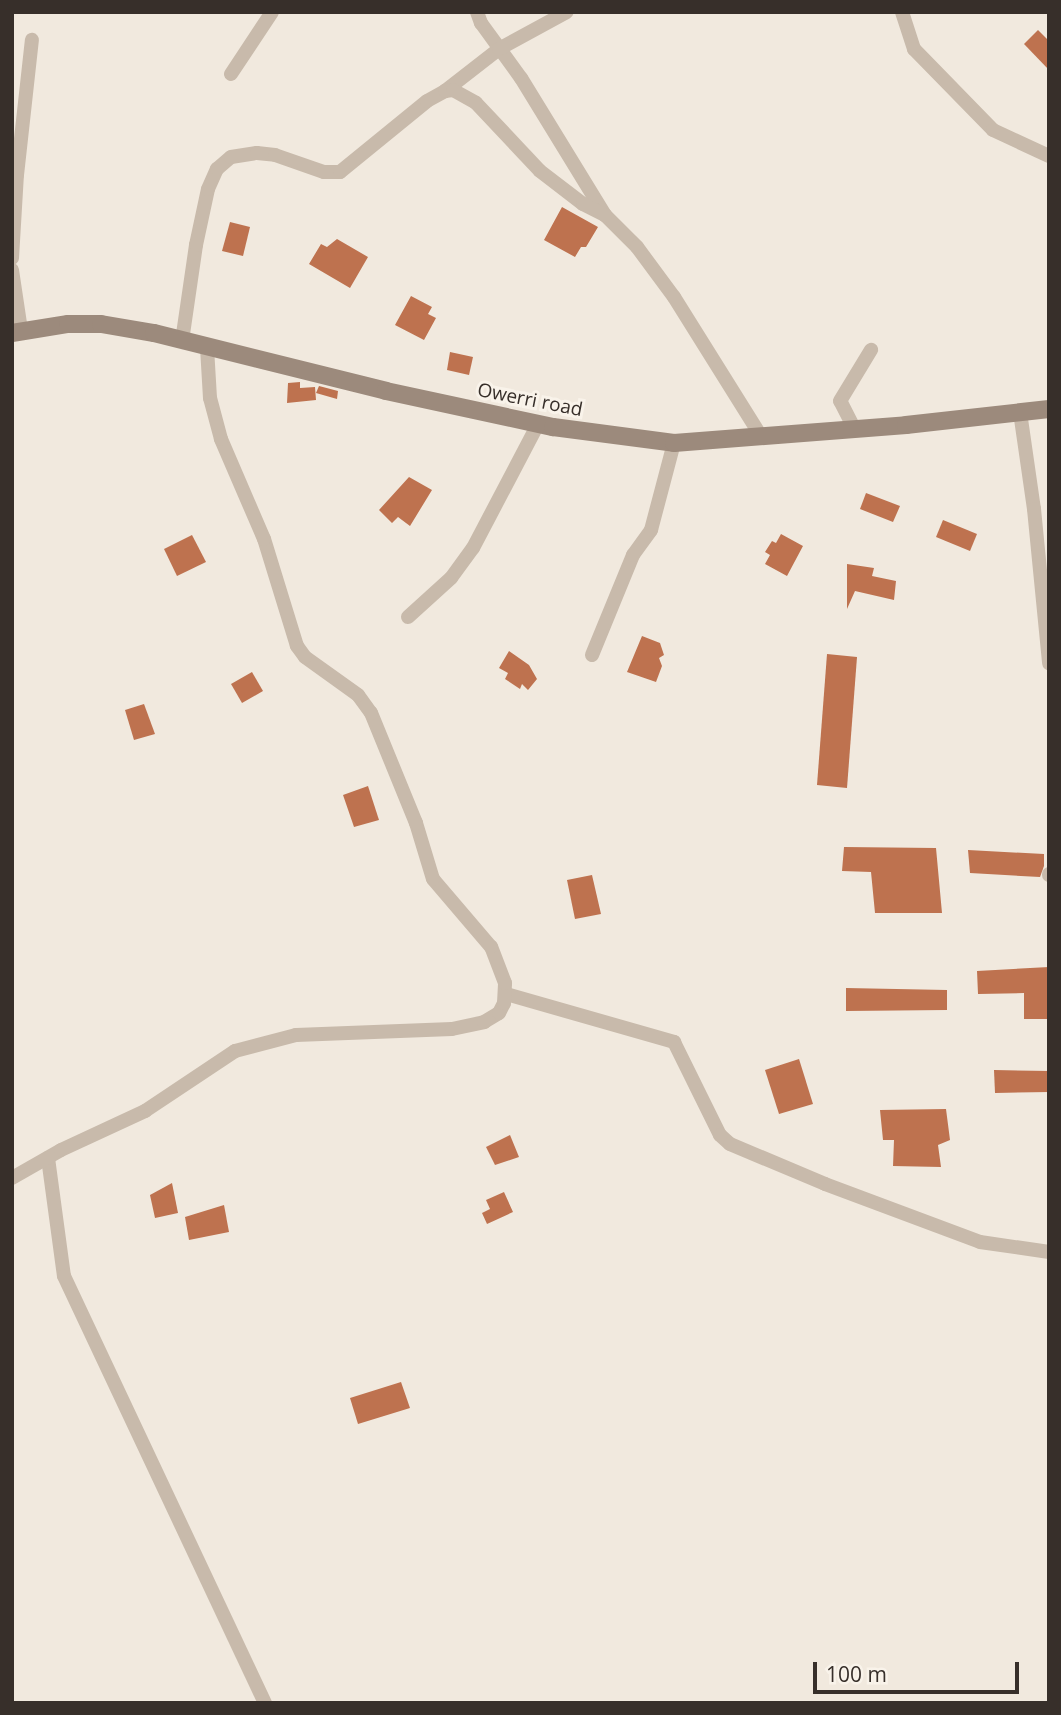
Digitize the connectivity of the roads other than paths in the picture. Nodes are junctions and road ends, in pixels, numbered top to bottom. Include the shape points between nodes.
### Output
1 (272, 12) edge
2 (477, 12) edge
3 (567, 12) edge
4 (902, 12) edge
5 (32, 40) dead end
6 (499, 49) junction
7 (231, 74) dead end
8 (445, 91) junction
9 (1049, 156) edge
10 (605, 215) junction
11 (12, 258) edge
12 (12, 270) edge
13 (17, 332) edge
14 (182, 341) junction
15 (207, 348) junction
16 (871, 350) dead end
17 (1049, 409) edge
18 (1020, 412) junction
19 (538, 424) junction
20 (854, 428) junction
21 (761, 436) junction
22 (674, 443) junction
23 (408, 617) dead end
24 (592, 655) dead end
25 (1049, 663) edge
26 (506, 994) junction
27 (48, 1157) junction
28 (12, 1178) edge
29 (1049, 1252) edge
30 (265, 1703) edge

1 - 7 street
2 - 6 street
3 - 6 street
4 - 9 street via 914,49 993,130
5 - 11 street
6 - 8 street
6 - 10 street
8 - 10 street via 453,90 475,103 540,171
8 - 14 street via 426,101 340,172 324,172 257,153 231,157 217,169 196,246
10 - 21 street via 637,247 674,298
12 - 13 street
13 - 14 main road, Owerri road via 101,324
14 - 15 main road, Owerri road
15 - 19 main road, Owerri road
15 - 26 street via 210,398 221,439 264,538 297,646 304,657 358,695 371,713 433,879 484,934
16 - 20 street via 841,401
17 - 18 main road, Owerri road
18 - 20 main road, Owerri road
18 - 25 street
19 - 22 main road, Owerri road
19 - 23 street via 472,548 450,578
20 - 21 main road, Owerri road
21 - 22 main road, Owerri road
22 - 24 street via 651,530 633,555
26 - 27 street via 499,1013 484,1022 452,1029 296,1035 234,1051 145,1111
26 - 29 street via 674,1042 720,1135 730,1144 980,1242
27 - 28 street
27 - 30 street via 64,1276

